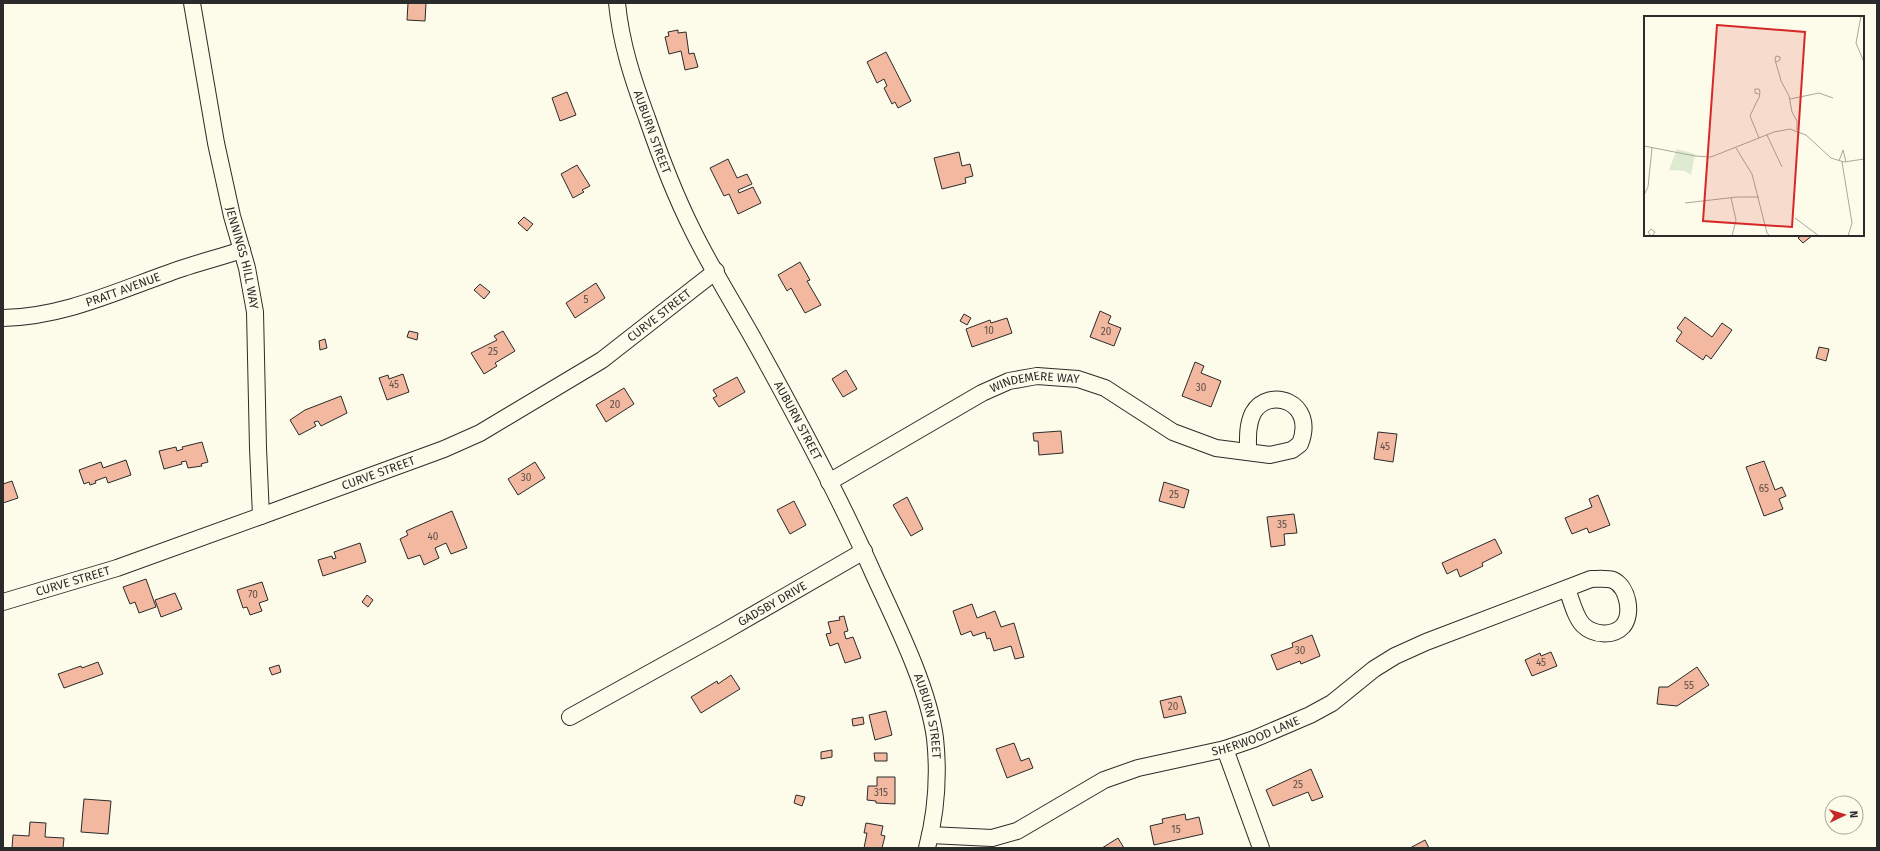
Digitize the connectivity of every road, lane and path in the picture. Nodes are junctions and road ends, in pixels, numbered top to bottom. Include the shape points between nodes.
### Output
1 (192, 3) edge
2 (617, 3) edge
3 (242, 250) junction
4 (716, 271) junction
5 (3, 318) edge
6 (1248, 452) dead end
7 (829, 482) junction
8 (262, 516) junction
9 (864, 551) junction
10 (1567, 588) dead end
11 (3, 602) edge
12 (570, 717) dead end
13 (1225, 749) junction
14 (928, 841) edge
15 (1261, 848) edge

1 - 3 street, JENNINGS HILL WAY via 216,143
2 - 4 street, AUBURN STREET via 625,55 660,156 693,231
3 - 5 street, PRATT AVENUE via 60,311 28,318
3 - 8 street, JENNINGS HILL WAY via 255,312
4 - 7 street, AUBURN STREET via 778,382
4 - 8 street, CURVE STREET via 602,360 486,430 444,449
6 - 7 street, WINDEMERE WAY via 1216,448 1173,432 1116,394 1092,383 1065,377 1037,376 1009,381 982,393
7 - 9 street, AUBURN STREET
8 - 11 street, CURVE STREET via 117,568
9 - 12 street, GADSBY DRIVE
9 - 14 street, AUBURN STREET via 910,657 932,722 936,776
10 - 13 street, SHERWOOD LANE via 1395,656 1374,669 1342,696 1310,715
13 - 14 street, SHERWOOD LANE via 1151,765 1115,776 1026,827 1009,834 992,838
13 - 15 street

